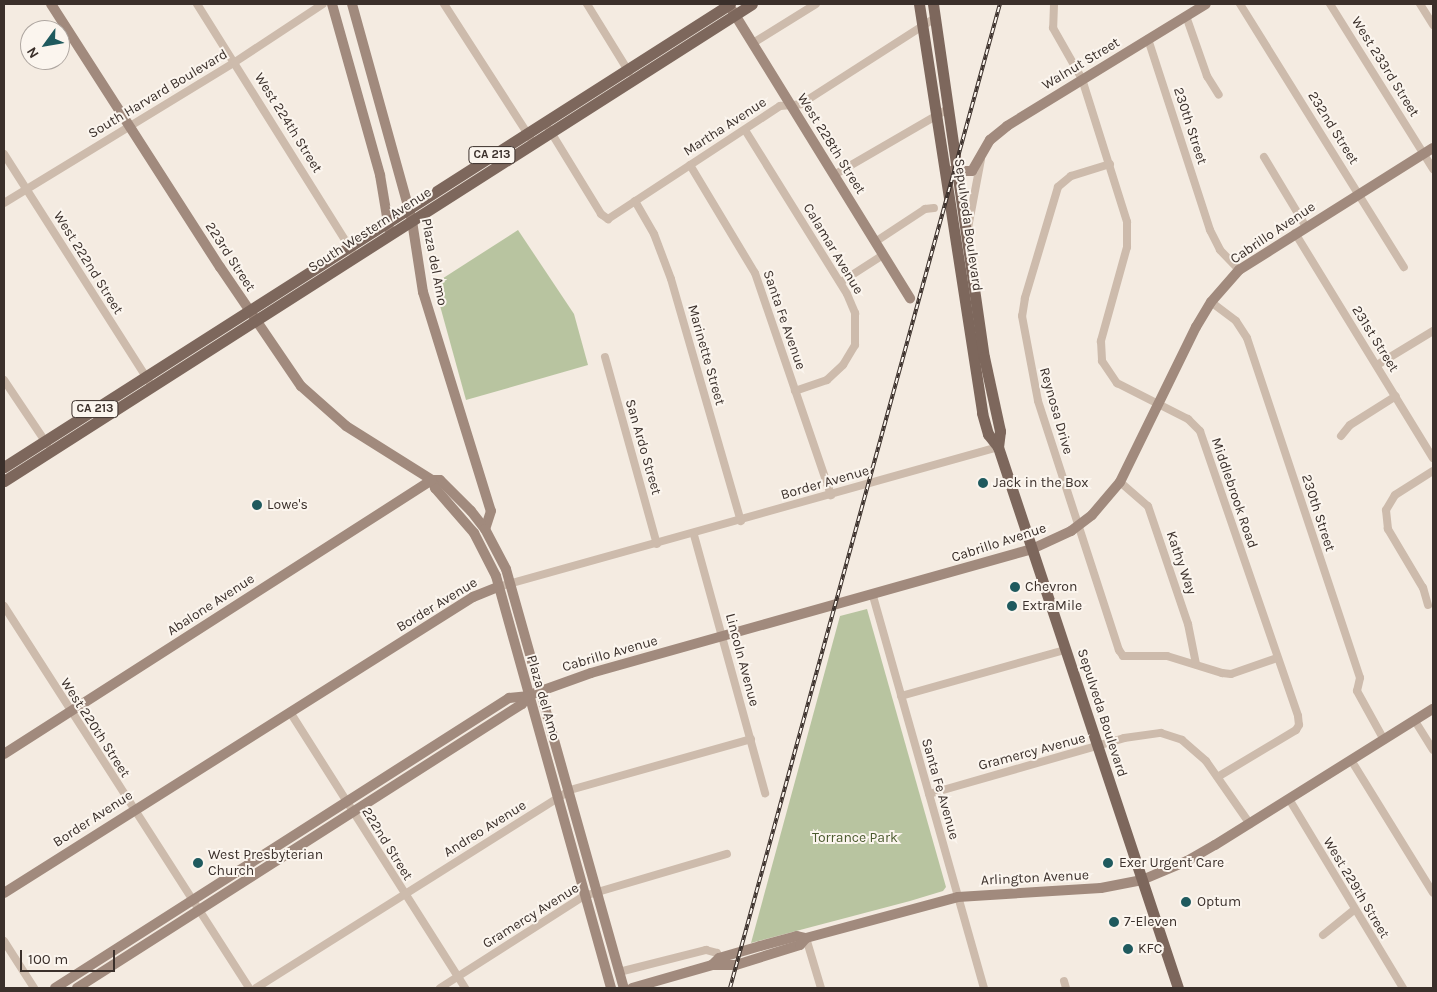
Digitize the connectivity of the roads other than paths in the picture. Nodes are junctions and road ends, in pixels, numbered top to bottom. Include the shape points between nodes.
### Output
1 (51, 4) edge
2 (197, 4) edge
3 (323, 4) edge
4 (332, 4) edge
5 (352, 4) edge
6 (444, 4) edge
7 (587, 4) edge
8 (729, 4) edge
9 (752, 4) edge
10 (816, 4) edge
11 (919, 4) edge
12 (933, 4) edge
13 (1054, 4) edge
14 (1206, 4) edge
15 (1240, 4) edge
16 (1330, 4) edge
17 (1420, 4) edge
18 (735, 15) junction
19 (1186, 16) junction
20 (935, 18) junction
21 (1433, 25) edge
22 (923, 26) junction
23 (1148, 39) junction
24 (753, 43) junction
25 (235, 62) junction
26 (630, 74) junction
27 (1082, 79) junction
28 (1219, 95) dead end
29 (791, 105) junction
30 (948, 109) junction
31 (936, 114) junction
32 (547, 126) junction
33 (129, 127) junction
34 (745, 130) junction
35 (530, 137) junction
36 (1433, 148) edge
37 (4, 154) edge
38 (1424, 154) junction
39 (1264, 156) dead end
40 (982, 157) junction
41 (1110, 164) junction
42 (690, 165) junction
43 (1433, 170) edge
44 (950, 171) junction
45 (834, 175) junction
46 (26, 189) junction
47 (1360, 194) junction
48 (635, 201) junction
49 (4, 203) edge
50 (408, 208) junction
51 (934, 208) dead end
52 (388, 221) junction
53 (412, 221) junction
54 (1306, 227) junction
55 (1295, 233) junction
56 (390, 235) junction
57 (967, 235) junction
58 (875, 242) junction
59 (350, 246) junction
60 (883, 255) junction
61 (356, 257) junction
62 (1404, 267) dead end
63 (1239, 270) junction
64 (841, 282) junction
65 (910, 298) dead end
66 (1212, 302) junction
67 (249, 310) junction
68 (256, 321) junction
69 (1433, 331) edge
70 (975, 337) junction
71 (605, 357) dead end
72 (1377, 365) junction
73 (4, 380) edge
74 (149, 381) junction
75 (795, 391) junction
76 (1396, 396) junction
77 (1158, 404) junction
78 (1340, 436) dead end
79 (43, 442) junction
80 (998, 447) junction
81 (54, 448) junction
82 (1433, 458) edge
83 (4, 466) edge
84 (1433, 471) edge
85 (432, 480) junction
86 (4, 481) edge
87 (1120, 482) junction
88 (831, 495) junction
89 (484, 496) junction
90 (471, 510) junction
91 (741, 521) junction
92 (1078, 526) junction
93 (485, 529) junction
94 (694, 535) junction
95 (657, 544) junction
96 (1032, 549) junction
97 (512, 585) junction
98 (498, 587) junction
99 (873, 596) junction
100 (1428, 605) dead end
101 (4, 606) edge
102 (722, 636) junction
103 (1065, 650) junction
104 (1276, 658) junction
105 (1196, 664) junction
106 (540, 689) junction
107 (528, 696) junction
108 (901, 696) junction
109 (1433, 710) edge
110 (70, 712) junction
111 (290, 712) junction
112 (1415, 721) junction
113 (750, 739) junction
114 (1384, 740) junction
115 (1098, 747) junction
116 (1433, 750) edge
117 (4, 754) edge
118 (1351, 760) junction
119 (1219, 776) junction
120 (570, 790) junction
121 (765, 793) dead end
122 (929, 794) junction
123 (557, 798) junction
124 (1289, 799) junction
125 (346, 802) junction
126 (133, 810) junction
127 (353, 812) junction
128 (1250, 824) junction
129 (727, 854) dead end
130 (1142, 880) junction
131 (596, 891) junction
132 (4, 893) edge
133 (1433, 893) edge
134 (404, 895) junction
135 (584, 896) junction
136 (958, 896) junction
137 (192, 901) junction
138 (1354, 910) junction
139 (198, 911) junction
140 (1323, 935) dead end
141 (806, 938) junction
142 (4, 941) edge
143 (715, 961) junction
144 (619, 972) junction
145 (458, 977) junction
146 (34, 988) edge
147 (55, 988) edge
148 (77, 988) edge
149 (249, 988) edge
150 (256, 988) edge
151 (440, 988) edge
152 (465, 988) edge
153 (611, 988) edge
154 (624, 988) edge
155 (632, 988) edge
156 (821, 988) edge
157 (984, 988) edge
158 (1178, 988) edge
159 (1403, 988) edge

1 - 33 main road, 223rd Street
2 - 25 street, West 224th Street
3 - 25 street, South Harvard Boulevard
4 - 52 main road via 380,176
5 - 50 main road, Plaza del Amo
6 - 35 street
7 - 26 street
8 - 18 main road, West 228th Street
8 - 26 main road, South Western Avenue / CA 213
9 - 18 main road, South Western Avenue / CA 213
10 - 24 street
11 - 22 main road, Sepulveda Boulevard
12 - 20 main road, Sepulveda Boulevard
13 - 27 street, Middlebrook Road via 1053,28 1057,41
14 - 19 main road, Walnut Street
15 - 47 street, 232nd Street
16 - 38 street, West 233rd Street
17 - 21 street
18 - 24 main road, West 228th Street
18 - 26 main road, South Western Avenue / CA 213
19 - 23 main road, Walnut Street
19 - 28 street via 1207,76
20 - 22 street, Martha Avenue
20 - 30 main road, Sepulveda Boulevard
22 - 29 street, Martha Avenue via 801,104
22 - 31 main road, Sepulveda Boulevard
23 - 27 main road, Walnut Street
23 - 63 street, 230th Street via 1210,230 1220,250
24 - 29 main road, West 228th Street
25 - 33 street, South Harvard Boulevard
25 - 59 street, West 224th Street
26 - 32 main road, South Western Avenue / CA 213
27 - 40 main road, Walnut Street via 997,133
27 - 41 street, Middlebrook Road
29 - 34 street, Martha Avenue via 780,106
29 - 45 main road, West 228th Street
30 - 31 street
30 - 44 main road, Sepulveda Boulevard
31 - 44 main road, Sepulveda Boulevard
31 - 45 street
32 - 35 main road, South Western Avenue / CA 213
32 - 48 street, Martha Avenue via 601,214 608,219
33 - 46 street, South Harvard Boulevard
33 - 67 main road, 223rd Street
34 - 42 street, Martha Avenue
34 - 64 street, Calamar Avenue
35 - 50 main road, South Western Avenue / CA 213
35 - 53 main road, South Western Avenue / CA 213
36 - 38 main road, Cabrillo Avenue
37 - 46 street, West 222nd Street
38 - 43 street, West 233rd Street
38 - 47 main road, Cabrillo Avenue
39 - 54 street
40 - 44 main road, Walnut Street via 972,172
40 - 57 street, Walnut Street
41 - 77 street, Middlebrook Road via 1125,210 1127,236 1101,341 1102,361 1117,383
41 - 92 street, Reynosa Drive via 1071,176 1058,187 1023,308 1038,401
42 - 48 street, Martha Avenue
42 - 75 street, Santa Fe Avenue via 755,273
44 - 57 main road, Sepulveda Boulevard
44 - 70 main road, Sepulveda Boulevard
45 - 58 main road, West 228th Street
46 - 49 street, South Harvard Boulevard
46 - 74 street, West 222nd Street
47 - 54 main road, Cabrillo Avenue
47 - 62 street, 232nd Street
48 - 91 street, Marinette Street via 654,234 671,279
50 - 52 main road, South Western Avenue / CA 213
50 - 53 main road, Plaza del Amo
51 - 58 street via 925,209
52 - 56 main road
52 - 59 main road, South Western Avenue / CA 213
53 - 56 main road, South Western Avenue / CA 213
53 - 89 main road, Plaza del Amo via 423,292
54 - 55 main road, Cabrillo Avenue
55 - 63 main road, Cabrillo Avenue
55 - 72 street, 231st Street
56 - 61 main road, South Western Avenue / CA 213
57 - 70 main road, Sepulveda Boulevard
58 - 60 main road, West 228th Street
59 - 61 street, West 224th Street
59 - 67 main road, South Western Avenue / CA 213
60 - 64 street
60 - 65 main road, West 228th Street
61 - 68 main road, South Western Avenue / CA 213
63 - 66 main road, Cabrillo Avenue
64 - 75 street, Calamar Avenue via 855,313 855,345 836,373
66 - 77 main road, Cabrillo Avenue
66 - 114 street, 230th Street via 1236,321 1247,338 1360,678 1357,691
67 - 68 main road, 223rd Street
67 - 74 main road, South Western Avenue / CA 213
68 - 74 main road, South Western Avenue / CA 213
68 - 85 main road, 223rd Street via 287,369 312,399 346,426
69 - 72 street
70 - 80 main road, Sepulveda Boulevard via 982,413 988,434
71 - 95 street, San Ardo Street
72 - 76 street, 231st Street
73 - 79 street
74 - 79 main road, South Western Avenue / CA 213
74 - 81 main road, South Western Avenue / CA 213
75 - 88 street, Santa Fe Avenue
76 - 78 street via 1350,425
76 - 82 street, 231st Street
77 - 87 main road, Cabrillo Avenue
77 - 104 street, Middlebrook Road via 1188,419 1200,431
79 - 81 street
79 - 83 main road, South Western Avenue / CA 213
80 - 88 street, Border Avenue
80 - 96 main road, Sepulveda Boulevard
81 - 86 main road, South Western Avenue / CA 213
84 - 100 street via 1396,495 1386,510 1388,529 1423,588
85 - 90 main road, Plaza del Amo via 440,480
85 - 98 main road, Plaza del Amo via 434,488 474,533 491,563
85 - 110 main road, Abalone Avenue
87 - 92 main road, Cabrillo Avenue
87 - 105 street, Kathy Way via 1148,506 1188,624
88 - 91 street, Border Avenue
89 - 90 main road via 478,508
89 - 93 main road, Plaza del Amo via 490,511
90 - 93 main road, Plaza del Amo
91 - 94 street, Border Avenue
92 - 96 main road, Cabrillo Avenue
92 - 105 street, Reynosa Drive via 1121,654 1167,656
93 - 97 main road, Plaza del Amo
94 - 95 street, Border Avenue
94 - 102 street, Lincoln Avenue
95 - 97 street, Border Avenue
96 - 99 main road, Cabrillo Avenue
96 - 103 main road, Sepulveda Boulevard
97 - 98 street, Border Avenue
97 - 106 main road, Plaza del Amo
98 - 107 main road, Plaza del Amo
98 - 111 main road, Border Avenue via 473,597
99 - 102 main road, Cabrillo Avenue
99 - 108 street, Santa Fe Avenue
101 - 110 street, West 220th Street
102 - 106 main road, Cabrillo Avenue
102 - 113 street, Lincoln Avenue
103 - 108 street
103 - 115 main road, Sepulveda Boulevard
104 - 105 street, Reynosa Drive via 1231,674 1212,672
104 - 119 street, Middlebrook Road via 1298,716 1298,728
106 - 107 main road, Cabrillo Avenue
106 - 120 main road, Plaza del Amo
107 - 123 main road, Plaza del Amo
107 - 125 main road, Cabrillo Avenue via 509,698
107 - 127 main road, Cabrillo Avenue via 522,704
108 - 122 street, Santa Fe Avenue
109 - 112 main road, Arlington Avenue
110 - 117 main road, Abalone Avenue
110 - 126 street, West 220th Street
111 - 125 street, 222nd Street
111 - 126 main road, Border Avenue
112 - 114 main road, Arlington Avenue
112 - 116 street
113 - 120 street, Andreo Avenue
113 - 121 street, Lincoln Avenue
114 - 118 main road, Arlington Avenue
115 - 119 street, Gramercy Avenue via 1138,734 1172,735 1192,747
115 - 122 street, Gramercy Avenue
115 - 130 main road, Sepulveda Boulevard
118 - 124 main road, Arlington Avenue
118 - 133 street
119 - 128 street, Gramercy Avenue
120 - 123 street, Andreo Avenue
120 - 131 main road, Plaza del Amo
122 - 136 street, Santa Fe Avenue
123 - 134 street, Andreo Avenue
123 - 135 main road, Plaza del Amo
124 - 128 main road, Arlington Avenue
124 - 138 street, West 229th Street
125 - 127 street, 222nd Street
125 - 137 main road, Cabrillo Avenue
126 - 132 main road, Border Avenue
126 - 137 street, West 220th Street
127 - 134 street, 222nd Street
127 - 139 main road, Cabrillo Avenue
128 - 130 main road, Arlington Avenue via 1187,861
129 - 131 street, Gramercy Avenue
130 - 136 main road, Arlington Avenue via 1101,888
130 - 158 main road, Sepulveda Boulevard
131 - 135 street, Gramercy Avenue
131 - 144 main road, Plaza del Amo
134 - 145 street, 222nd Street
134 - 150 street, Andreo Avenue
135 - 145 street, Gramercy Avenue
135 - 153 main road, Plaza del Amo
136 - 141 main road, Arlington Avenue
136 - 157 street, Santa Fe Avenue
137 - 139 street, West 220th Street
137 - 147 main road, Cabrillo Avenue
138 - 140 street
138 - 159 street, West 229th Street
139 - 148 main road, Cabrillo Avenue
139 - 149 street, West 220th Street
141 - 143 main road, Arlington Avenue via 800,945 736,965
141 - 156 street
142 - 146 street
143 - 144 street, Arlington Avenue via 717,953 706,950
143 - 155 main road, Arlington Avenue
144 - 154 main road, Plaza del Amo
145 - 151 street, Gramercy Avenue
145 - 152 street, 222nd Street

